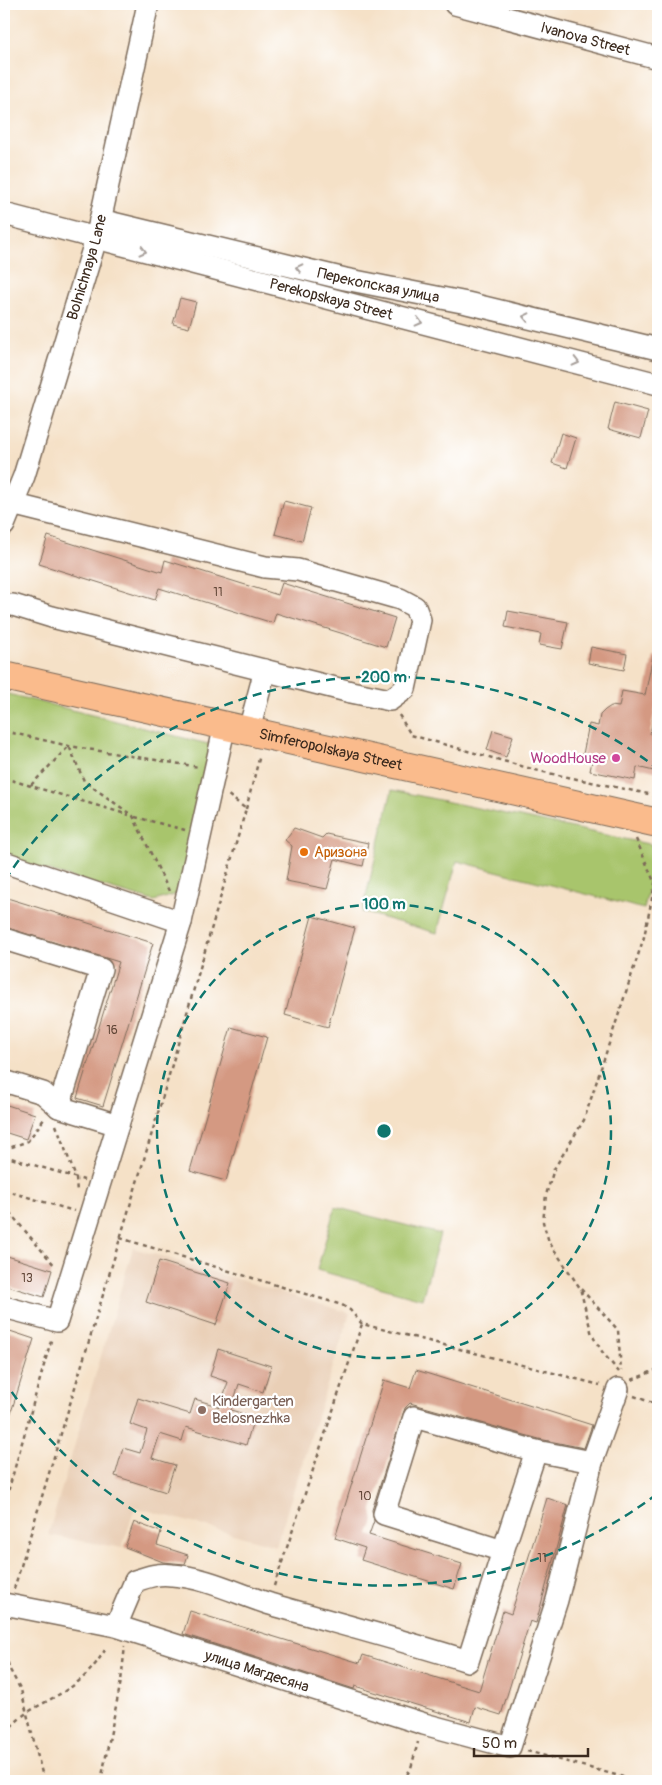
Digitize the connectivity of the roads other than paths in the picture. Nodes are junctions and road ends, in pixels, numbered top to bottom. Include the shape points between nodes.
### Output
1 (148, 4) edge
2 (455, 4) edge
3 (658, 58) edge
4 (4, 214) edge
5 (98, 229) junction
6 (658, 349) edge
7 (658, 384) edge
8 (12, 504) junction
9 (4, 525) edge
10 (4, 605) edge
11 (265, 670) junction
12 (4, 676) edge
13 (237, 727) junction
14 (658, 823) edge
15 (4, 862) edge
16 (181, 922) junction
17 (4, 939) edge
18 (4, 1081) edge
19 (53, 1111) junction
20 (118, 1125) junction
21 (4, 1307) edge
22 (618, 1389) road end
23 (536, 1451) junction
24 (592, 1462) junction
25 (503, 1551) junction
26 (7, 1604) edge
27 (122, 1628) junction

1 - 5 street, Bolnichnaya Lane
2 - 3 street, Ivanova Street
4 - 5 street, Perekopskaya Street
6 -> 5 street, Перекопская улица via 467,303
5 -> 7 street, Perekopskaya Street
5 - 8 street, Bolnichnaya Lane via 24,476
8 - 9 street, Bolnichnaya Lane
8 - 11 street via 265,567 298,570 400,599 415,607 420,620 405,688 390,700
10 - 11 street
11 - 13 street
12 - 13 highway, Simferopolskaya Street
13 - 14 highway, Simferopolskaya Street via 449,778
13 - 16 street via 212,782
15 - 16 street
16 - 20 street
17 - 19 street via 101,969
18 - 19 street via 43,1093
19 - 20 street
20 - 21 street via 56,1321
22 - 24 street
23 - 24 street
23 - 25 street
23 - 25 street via 414,1417 384,1514
24 - 27 street, улица Магдесяна via 557,1600 510,1747 424,1724
25 - 27 street via 468,1661 194,1578 171,1574 151,1575 134,1581
26 - 27 street, улица Магдесяна

